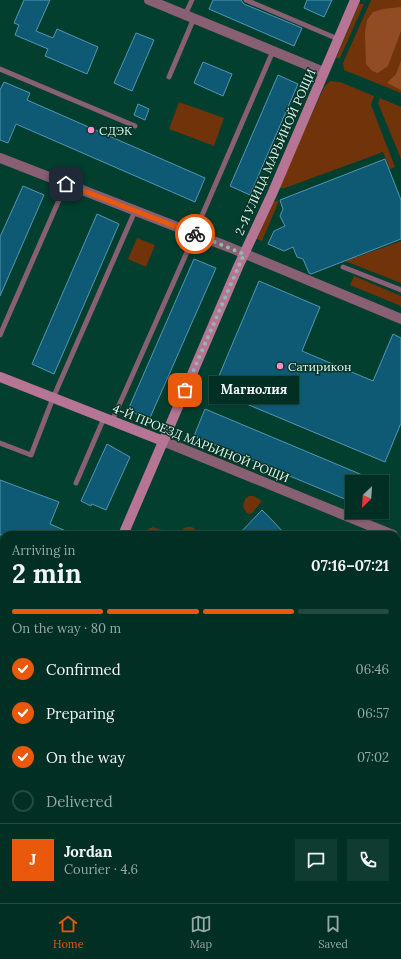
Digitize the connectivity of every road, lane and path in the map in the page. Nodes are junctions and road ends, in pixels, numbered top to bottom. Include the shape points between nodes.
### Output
1 (149, 0) edge
2 (192, 0) edge
3 (246, 0) edge
4 (355, 0) edge
5 (189, 17) junction
6 (338, 39) junction
7 (273, 51) junction
8 (0, 69) edge
9 (324, 72) junction
10 (169, 77) dead end
11 (134, 126) dead end
12 (0, 158) edge
13 (66, 184) junction
14 (136, 211) junction
15 (195, 234) junction
16 (244, 254) junction
17 (343, 267) dead end
18 (401, 290) edge
19 (401, 319) edge
20 (0, 335) edge
21 (0, 376) edge
22 (53, 398) junction
23 (108, 419) junction
24 (163, 441) junction
25 (0, 442) edge
26 (76, 483) dead end
27 (125, 531) edge
28 (383, 531) edge

1 - 5 street
2 - 5 lane
3 - 6 lane
4 - 6 street, 2-Я УЛИЦА МАРЬИНОЙ РОЩИ
5 - 7 street
5 - 10 lane
6 - 9 street, 2-Я УЛИЦА МАРЬИНОЙ РОЩИ
7 - 9 street
7 - 15 lane
8 - 11 lane
9 - 16 street, 2-Я УЛИЦА МАРЬИНОЙ РОЩИ
12 - 13 street
13 - 14 street
13 - 20 lane
14 - 15 street
14 - 22 lane
15 - 16 street
15 - 23 lane
16 - 19 street
16 - 24 street, 2-Я УЛИЦА МАРЬИНОЙ РОЩИ
17 - 18 lane
21 - 22 street, 4-Й ПРОЕЗД МАРЬИНОЙ РОЩИ
22 - 23 street, 4-Й ПРОЕЗД МАРЬИНОЙ РОЩИ
22 - 25 lane via 31,455
23 - 24 street, 4-Й ПРОЕЗД МАРЬИНОЙ РОЩИ
23 - 26 lane
24 - 27 street, 2-Я УЛИЦА МАРЬИНОЙ РОЩИ
24 - 28 street, 4-Й ПРОЕЗД МАРЬИНОЙ РОЩИ

